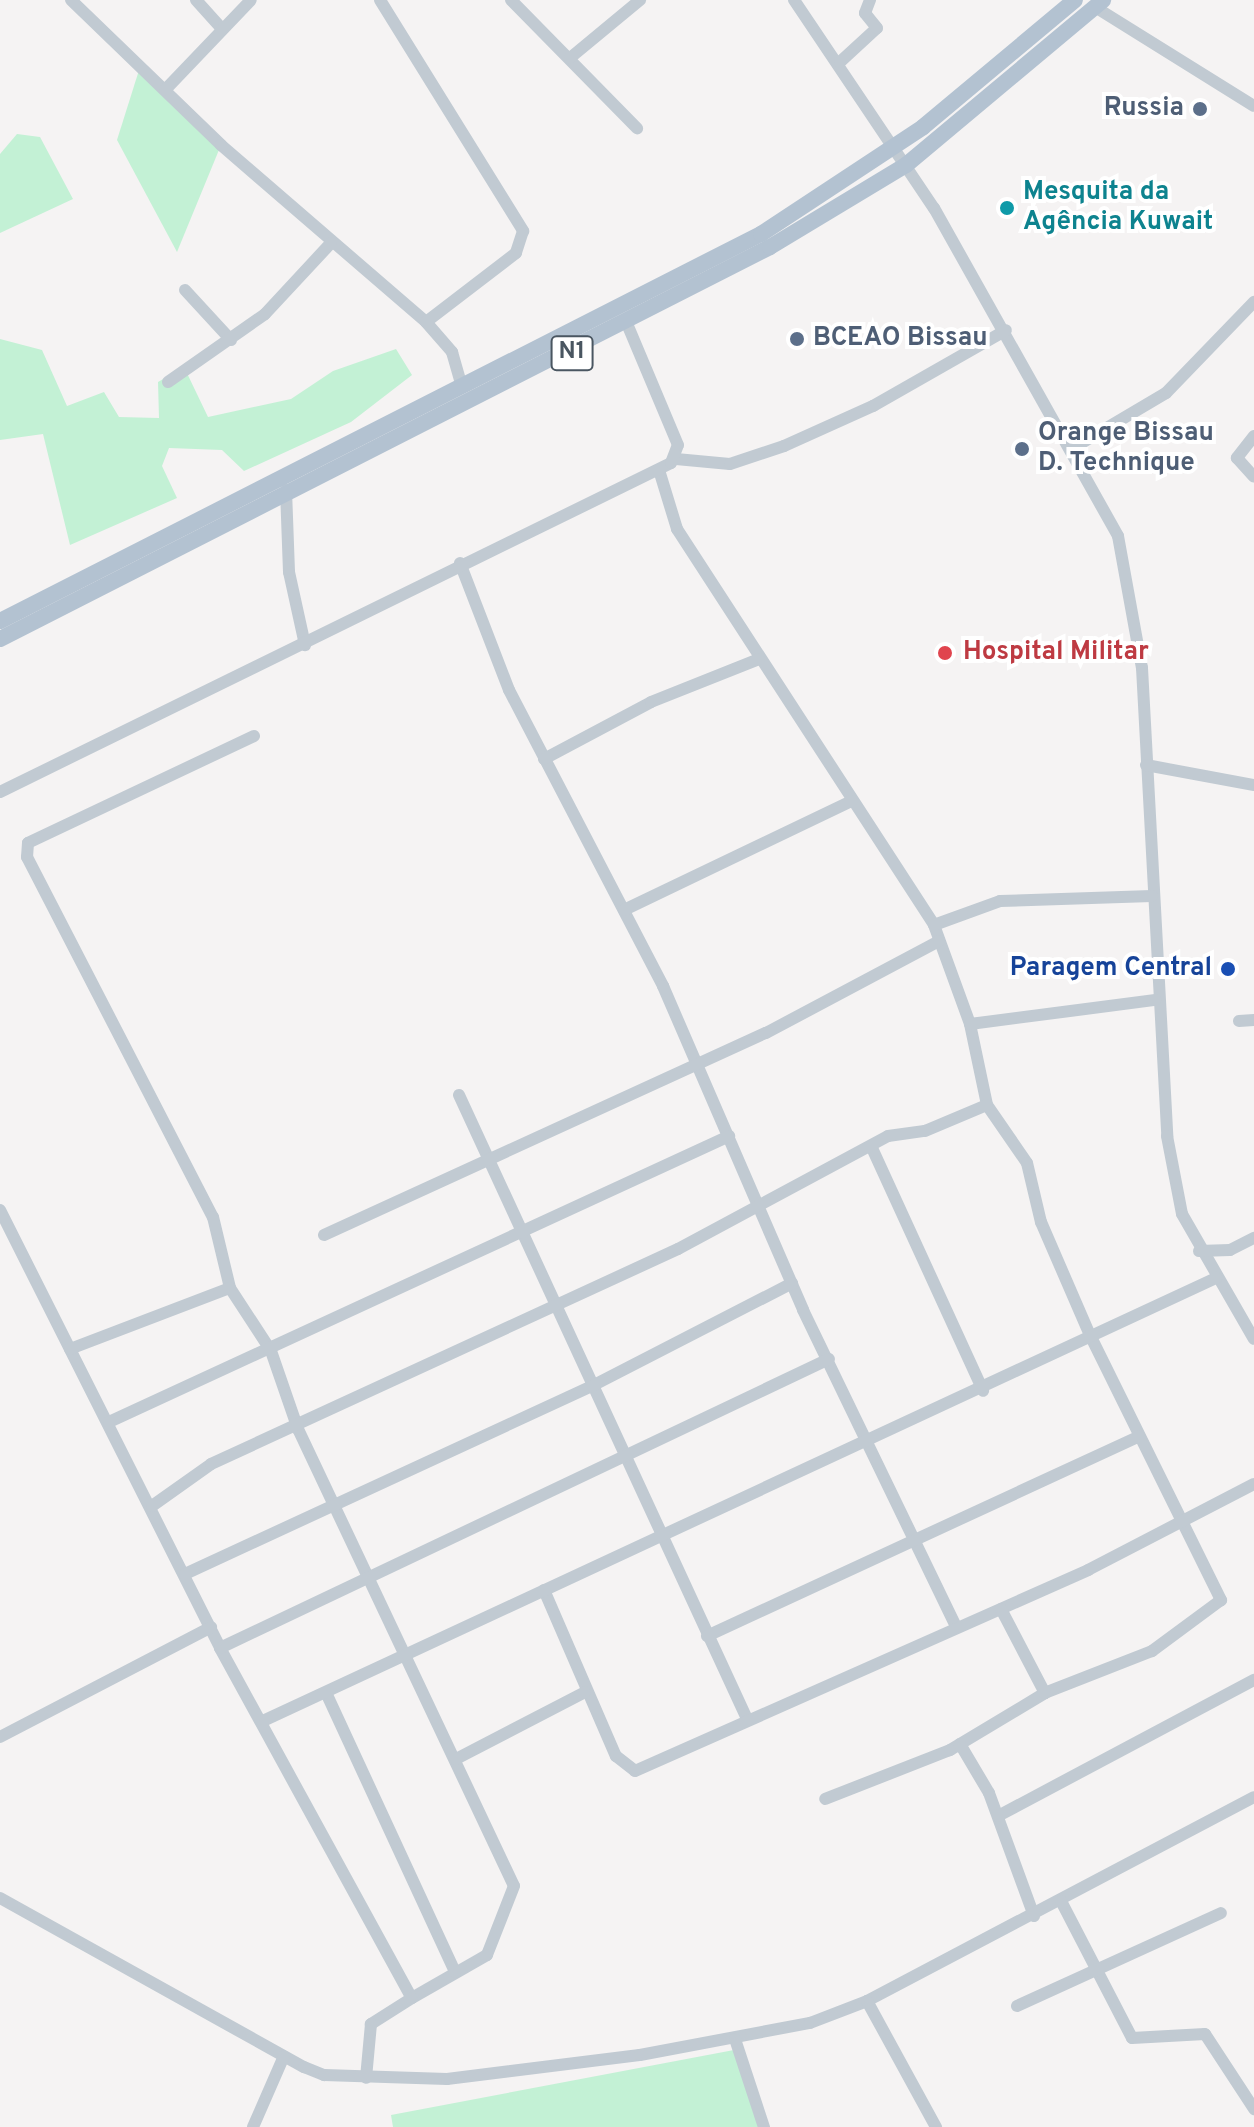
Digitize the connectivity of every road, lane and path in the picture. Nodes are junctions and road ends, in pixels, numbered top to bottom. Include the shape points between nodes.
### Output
1 (71, 0) edge
2 (196, 0) edge
3 (251, 0) edge
4 (380, 0) edge
5 (511, 0) edge
6 (640, 0) edge
7 (794, 0) edge
8 (870, 0) edge
9 (1075, 0) edge
10 (1099, 3) edge
11 (222, 29) junction
12 (570, 58) junction
13 (840, 62) junction
14 (165, 90) junction
15 (1254, 106) edge
16 (637, 128) dead end
17 (896, 148) junction
18 (906, 165) junction
19 (331, 243) junction
20 (185, 290) dead end
21 (1254, 302) edge
22 (426, 322) junction
23 (628, 326) junction
24 (1006, 330) junction
25 (231, 340) junction
26 (168, 382) dead end
27 (462, 387) junction
28 (1254, 436) edge
29 (1073, 448) junction
30 (676, 459) junction
31 (659, 470) junction
32 (1254, 477) edge
33 (286, 490) junction
34 (460, 563) junction
35 (0, 621) edge
36 (0, 639) edge
37 (305, 645) junction
38 (759, 659) junction
39 (254, 736) dead end
40 (544, 759) junction
41 (1146, 765) junction
42 (1254, 785) edge
43 (0, 792) edge
44 (851, 801) junction
45 (1152, 896) junction
46 (624, 910) junction
47 (934, 925) junction
48 (939, 941) junction
49 (1155, 1000) junction
50 (1254, 1020) edge
51 (1239, 1021) dead end
52 (970, 1024) junction
53 (696, 1064) junction
54 (459, 1095) dead end
55 (987, 1105) junction
56 (729, 1136) junction
57 (872, 1148) junction
58 (488, 1158) junction
59 (761, 1209) junction
60 (0, 1210) edge
61 (523, 1234) junction
62 (324, 1235) dead end
63 (1254, 1238) edge
64 (1199, 1251) junction
65 (1216, 1278) junction
66 (792, 1283) junction
67 (230, 1288) junction
68 (559, 1307) junction
69 (1090, 1335) junction
70 (1254, 1339) edge
71 (70, 1349) junction
72 (271, 1351) junction
73 (829, 1359) junction
74 (592, 1386) junction
75 (983, 1391) junction
76 (109, 1422) junction
77 (298, 1429) junction
78 (1139, 1436) junction
79 (871, 1444) junction
80 (622, 1457) junction
81 (1254, 1484) edge
82 (340, 1505) junction
83 (152, 1506) junction
84 (1180, 1520) junction
85 (659, 1536) junction
86 (914, 1536) junction
87 (185, 1574) junction
88 (373, 1577) junction
89 (544, 1590) junction
90 (1001, 1609) junction
91 (955, 1625) junction
92 (211, 1627) junction
93 (707, 1636) junction
94 (220, 1648) junction
95 (410, 1658) junction
96 (1254, 1680) edge
97 (585, 1692) junction
98 (1045, 1693) junction
99 (328, 1697) junction
100 (747, 1719) junction
101 (265, 1720) junction
102 (0, 1737) edge
103 (960, 1744) junction
104 (456, 1759) junction
105 (1254, 1797) edge
106 (825, 1799) dead end
107 (998, 1816) junction
108 (0, 1898) edge
109 (1061, 1901) junction
110 (1221, 1913) dead end
111 (1034, 1916) junction
112 (455, 1972) junction
113 (1095, 1974) junction
114 (412, 1998) junction
115 (867, 2001) junction
116 (1017, 2006) dead end
117 (735, 2039) junction
118 (284, 2056) junction
119 (366, 2078) junction
120 (1254, 2109) edge
121 (253, 2127) edge
122 (764, 2127) edge
123 (936, 2127) edge

1 - 14 street
2 - 11 street
3 - 11 street
4 - 22 street via 523,231 516,253
5 - 12 street
6 - 12 street
7 - 13 street
8 - 13 street via 865,13 877,28
9 - 17 main road, N1
10 - 15 street
10 - 18 main road, N1
11 - 14 street
12 - 16 street
13 - 17 street
14 - 19 street
17 - 18 street
17 - 27 main road, N1 via 761,234
18 - 23 main road, N1
18 - 24 street
19 - 22 street
19 - 25 street via 293,288
20 - 25 street
21 - 29 street via 1166,393
22 - 27 street via 452,352
23 - 30 street via 674,435
23 - 33 main road, N1
24 - 29 street
24 - 30 street via 873,406 784,446 730,464
25 - 26 street
27 - 35 main road, N1
28 - 32 street via 1237,458
29 - 41 street via 1124,557 1142,668
30 - 31 street
31 - 34 street
31 - 38 street via 677,529
33 - 36 main road, N1
33 - 37 street via 289,572
34 - 37 street
34 - 40 street
37 - 43 street
38 - 40 street via 651,702
38 - 44 street
39 - 67 street via 28,843 27,857 213,1217
40 - 46 street
41 - 42 street
41 - 45 street
44 - 46 street
44 - 47 street
45 - 47 street via 1000,901
45 - 49 street
46 - 53 street
47 - 48 street
48 - 52 street
48 - 53 street
49 - 52 street
49 - 64 street via 1167,1136 1182,1214
50 - 51 street
52 - 55 street
53 - 56 street
53 - 58 street
54 - 58 street
55 - 57 street via 925,1131 897,1133
55 - 69 street via 1027,1163 1041,1222
56 - 59 street
56 - 61 street
57 - 59 street
57 - 75 street
58 - 61 street
58 - 62 street
59 - 66 street
59 - 68 street
60 - 71 street
61 - 68 street
61 - 72 street
63 - 64 street via 1230,1250
64 - 65 street
65 - 69 street
65 - 70 street
66 - 73 street
66 - 74 street
67 - 71 street
67 - 72 street
68 - 74 street
68 - 77 street
69 - 75 street
69 - 78 street
71 - 76 street
72 - 76 street
72 - 77 street
73 - 79 street
73 - 80 street
74 - 80 street
74 - 82 street
75 - 79 street
76 - 83 street
77 - 82 street
77 - 83 street via 211,1464
78 - 84 street
78 - 86 street
79 - 85 street
79 - 86 street
80 - 85 street
80 - 88 street
81 - 84 street
82 - 87 street
82 - 88 street
83 - 87 street
84 - 90 street
84 - 98 street via 1219,1592 1218,1606 1152,1651
85 - 89 street
85 - 93 street
86 - 91 street
86 - 93 street
87 - 92 street
88 - 94 street
88 - 95 street
89 - 95 street
89 - 97 street
90 - 91 street
90 - 98 street
91 - 100 street
92 - 94 street
92 - 102 street
93 - 100 street
94 - 101 street
95 - 99 street
95 - 104 street
96 - 107 street
97 - 100 street via 630,1770
97 - 104 street
98 - 103 street
99 - 101 street
99 - 112 street
101 - 114 street
103 - 106 street
103 - 107 street
104 - 112 street via 516,1893 489,1952
105 - 109 street
107 - 111 street
108 - 118 street
109 - 111 street
109 - 113 street
110 - 113 street
111 - 115 street
112 - 114 street
113 - 116 street
113 - 120 street via 1132,2038 1205,2034
114 - 119 street via 371,2024
115 - 117 street
115 - 123 street
117 - 119 street via 447,2079
117 - 122 street
118 - 119 street via 324,2075
118 - 121 street

